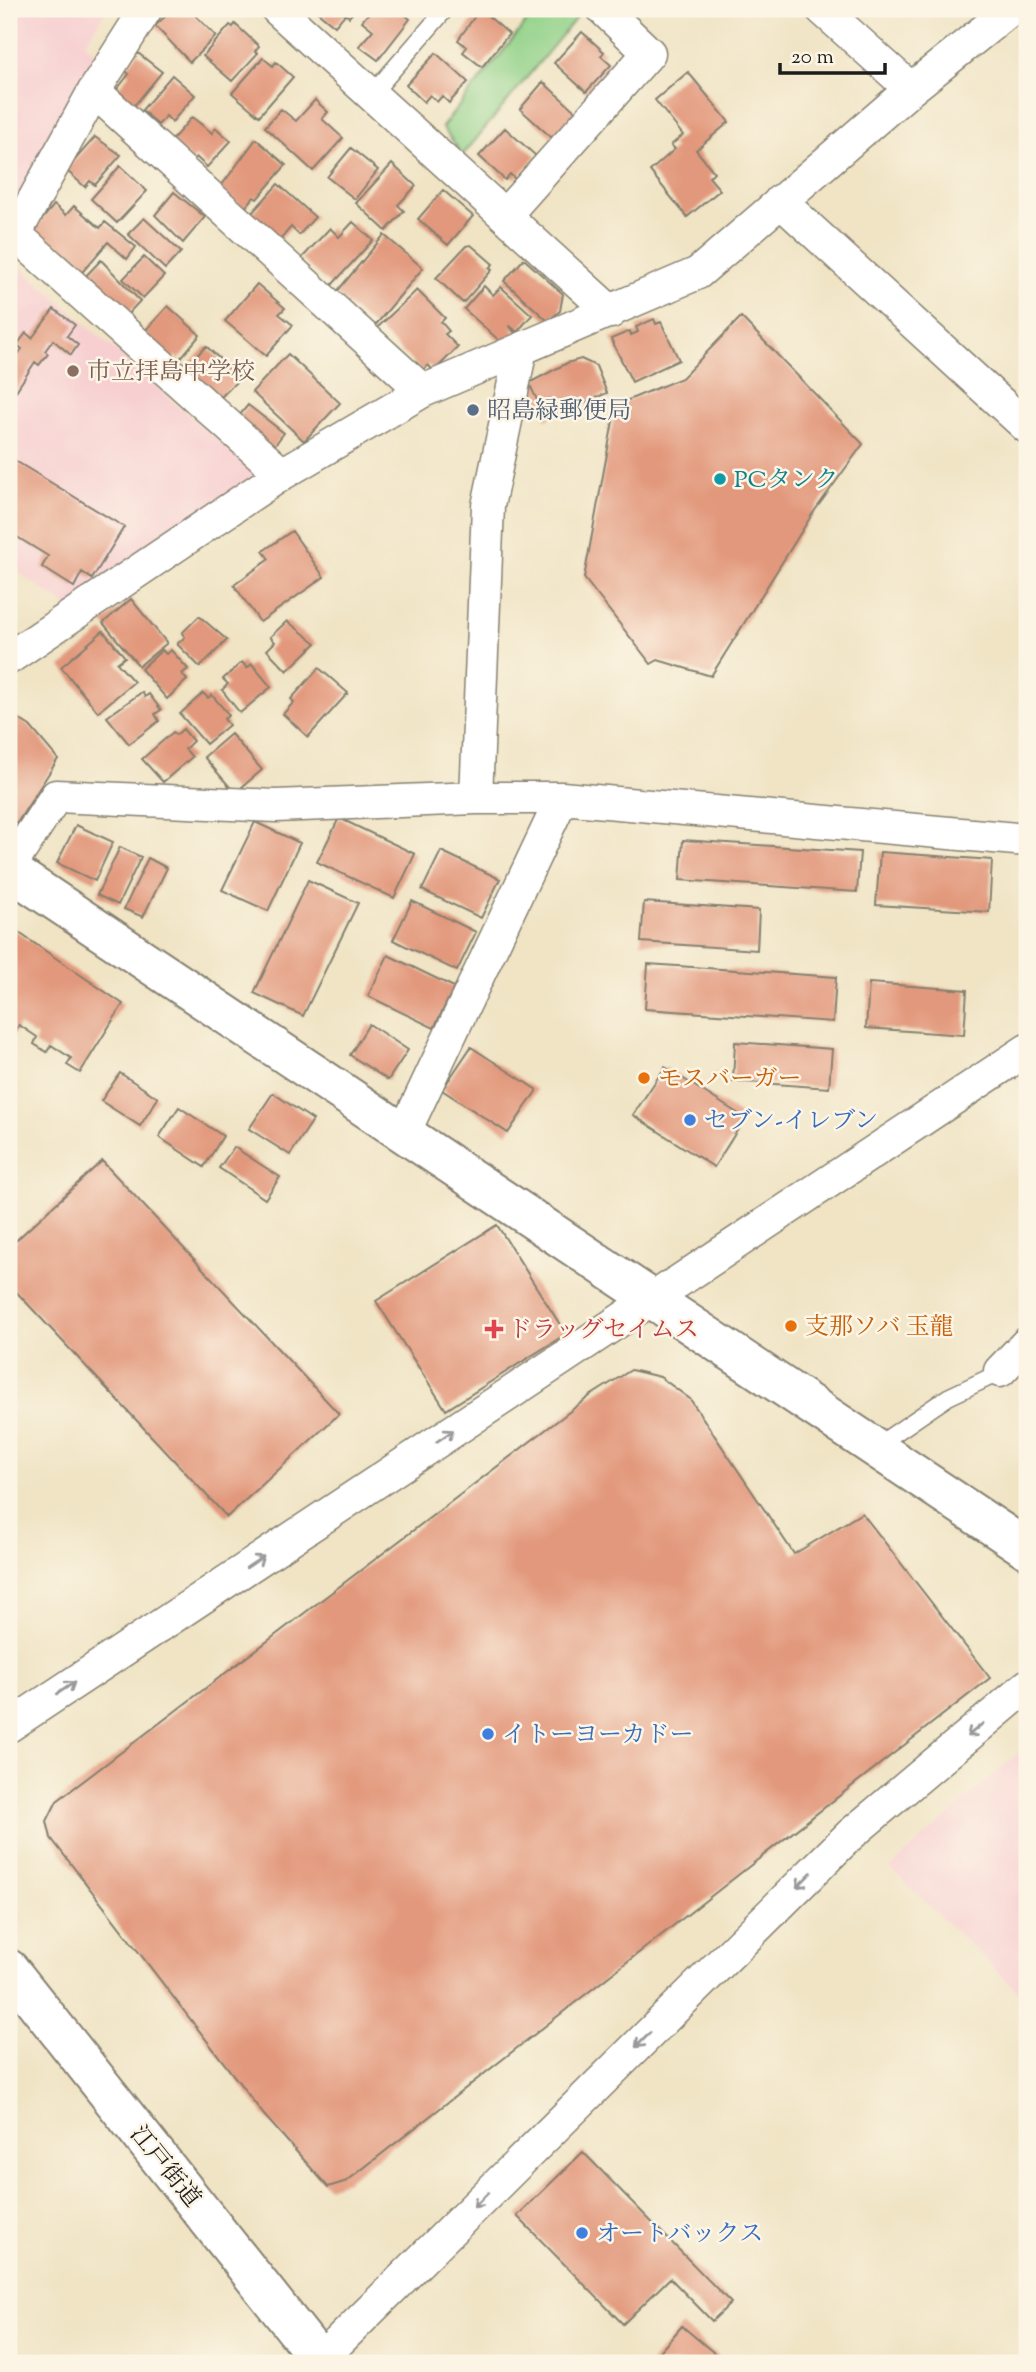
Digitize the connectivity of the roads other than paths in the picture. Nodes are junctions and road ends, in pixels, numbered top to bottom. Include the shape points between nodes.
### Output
1 (146, 9) edge
2 (277, 9) edge
3 (440, 9) edge
4 (603, 9) edge
5 (822, 9) edge
6 (1011, 9) edge
7 (911, 89) junction
8 (94, 91) junction
9 (372, 94) junction
10 (780, 201) junction
11 (505, 215) junction
12 (611, 312) junction
13 (522, 349) junction
14 (423, 391) junction
15 (1027, 427) edge
16 (282, 474) junction
17 (9, 658) edge
18 (476, 798) junction
19 (562, 798) junction
20 (1027, 840) edge
21 (9, 869) edge
22 (1027, 1050) edge
23 (404, 1133) junction
24 (651, 1300) junction
25 (1027, 1343) edge
26 (1014, 1367) edge
27 (875, 1447) junction
28 (1027, 1549) edge
29 (1027, 1686) edge
30 (9, 1726) edge
31 (9, 1969) edge
32 (321, 2361) edge

1 - 8 street
2 - 9 street
3 - 9 lane via 443,11
4 - 11 street via 649,53
5 - 7 street
6 - 7 street
7 - 10 street
8 - 14 street
8 - 16 street via 15,234
9 - 11 street
10 - 12 street via 698,272
10 - 15 street
11 - 12 street
12 - 13 street
13 - 14 street
13 - 18 street via 488,506
14 - 16 street
16 - 17 street
18 - 19 street
18 - 21 street via 276,806 56,796
19 - 20 street
19 - 23 street
21 - 23 street
22 - 24 street
23 - 24 street
24 - 27 street
30 -> 24 street
25 - 26 street
26 - 27 lane via 948,1397
27 - 28 street
29 -> 32 street via 850,1835
31 - 32 street, 江戸街道

